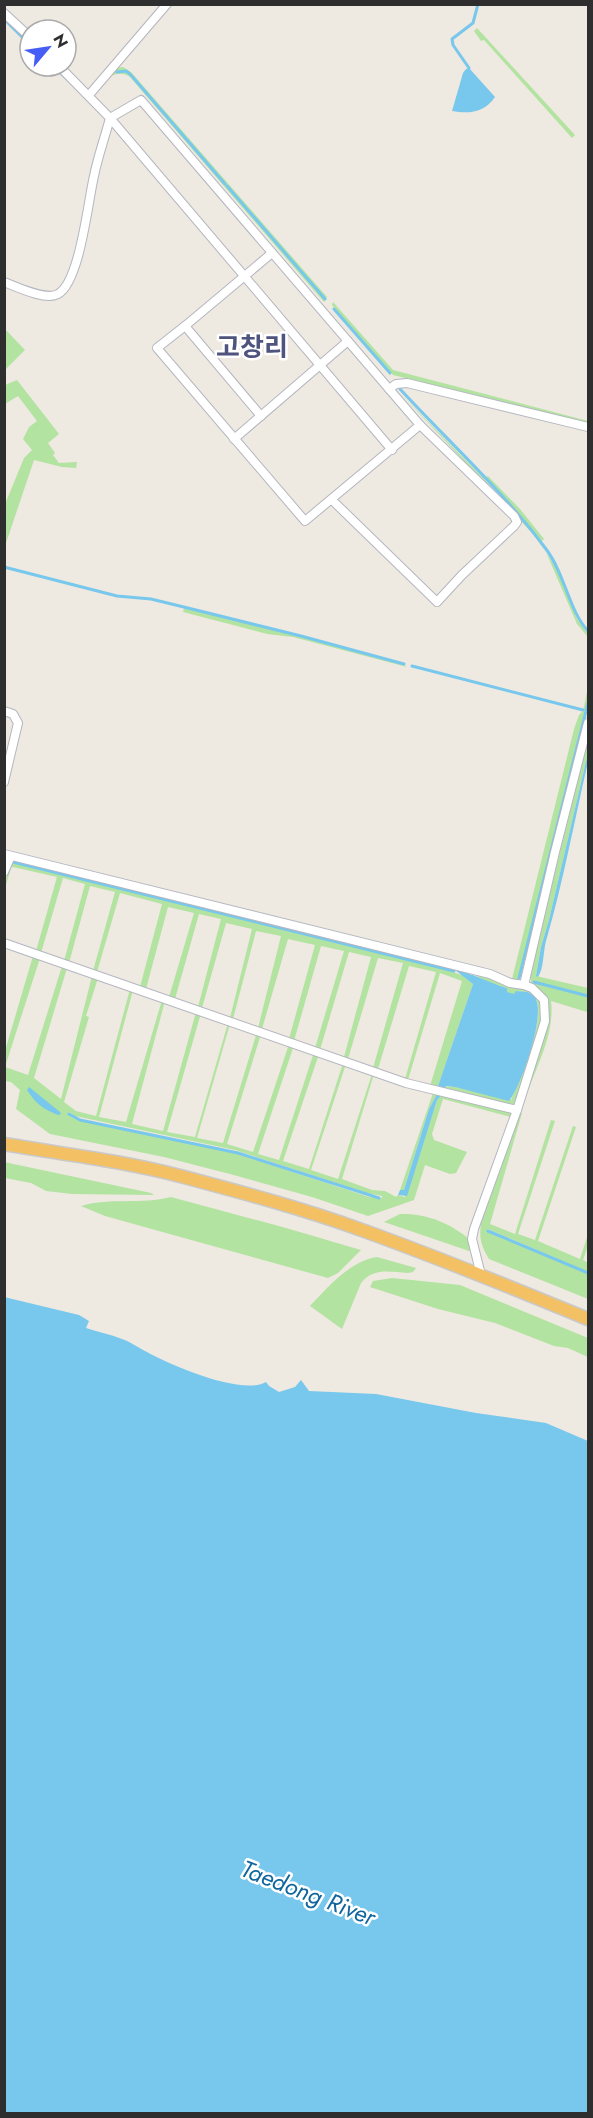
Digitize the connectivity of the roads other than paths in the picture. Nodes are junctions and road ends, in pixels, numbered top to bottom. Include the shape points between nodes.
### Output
1 (167, 4) edge
2 (4, 12) edge
3 (18, 26) edge
4 (71, 78) edge
5 (88, 95) junction
6 (110, 117) junction
7 (272, 253) junction
8 (244, 276) junction
9 (4, 282) edge
10 (185, 326) junction
11 (348, 341) junction
12 (319, 366) junction
13 (389, 388) junction
14 (261, 416) junction
15 (420, 425) junction
16 (588, 427) edge
17 (234, 439) junction
18 (392, 450) junction
19 (332, 500) junction
20 (4, 711) edge
21 (588, 723) edge
22 (4, 782) edge
23 (8, 855) edge
24 (4, 872) edge
25 (4, 943) edge
26 (524, 985) junction
27 (517, 1110) junction
28 (4, 1144) edge
29 (481, 1275) junction
30 (588, 1319) edge

1 - 5 street
2 - 3 street
4 - 5 street
5 - 6 street
6 - 7 street via 141,100
6 - 8 street
6 - 9 street via 68,284 49,297
7 - 8 street
7 - 11 street
8 - 10 street
8 - 12 street
10 - 14 street
10 - 17 street via 157,348
11 - 12 street
11 - 13 street
12 - 14 street
12 - 18 street
13 - 15 street
13 - 16 street via 407,383
14 - 17 street
15 - 18 street
15 - 19 street via 517,522 437,602
17 - 19 street via 305,521
18 - 19 street
20 - 22 street via 18,723
21 - 26 street
23 - 24 street
23 - 26 street
25 - 27 street via 406,1083
26 - 27 street via 539,993 545,1021
27 - 29 street via 474,1229 472,1239
28 - 29 highway via 179,1176 291,1207
29 - 30 highway

